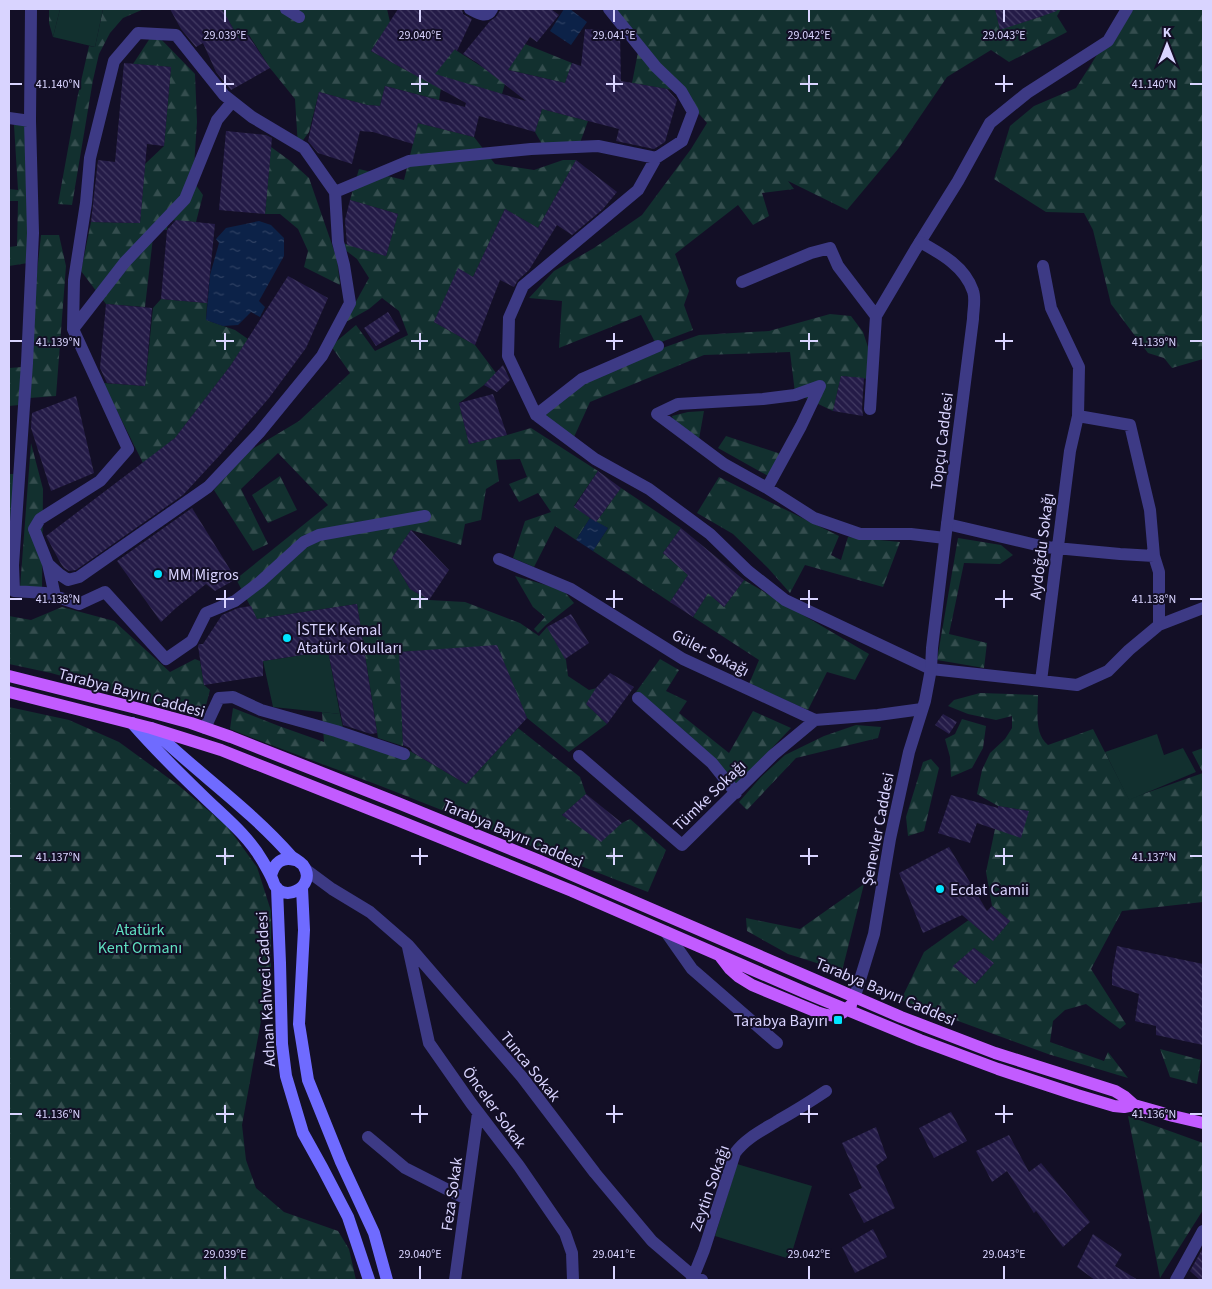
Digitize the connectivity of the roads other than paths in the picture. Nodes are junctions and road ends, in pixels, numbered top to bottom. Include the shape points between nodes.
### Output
1 (31, 9) edge
2 (286, 9) edge
3 (470, 9) edge
4 (609, 9) edge
5 (1128, 9) edge
6 (491, 11) edge
7 (299, 17) dead end
8 (232, 102) junction
9 (9, 118) edge
10 (30, 120) junction
11 (656, 158) junction
12 (335, 192) junction
13 (920, 242) junction
14 (1043, 266) dead end
15 (742, 282) dead end
16 (876, 316) junction
17 (73, 329) junction
18 (658, 346) dead end
19 (870, 408) dead end
20 (536, 415) junction
21 (1078, 416) junction
22 (766, 488) junction
23 (425, 516) dead end
24 (947, 524) junction
25 (946, 538) junction
26 (1057, 548) junction
27 (1154, 556) junction
28 (499, 559) dead end
29 (48, 564) junction
30 (54, 596) junction
31 (1203, 608) edge
32 (1159, 625) junction
33 (932, 669) junction
34 (9, 676) edge
35 (1040, 681) junction
36 (9, 692) edge
37 (638, 698) dead end
38 (136, 708) junction
39 (922, 709) junction
40 (815, 720) junction
41 (132, 723) junction
42 (151, 728) junction
43 (205, 728) junction
44 (207, 746) junction
45 (404, 754) dead end
46 (579, 756) dead end
47 (195, 768) junction
48 (736, 793) junction
49 (295, 860) junction
50 (305, 869) junction
51 (272, 876) junction
52 (303, 886) junction
53 (276, 888) junction
54 (332, 889) junction
55 (666, 932) junction
56 (408, 944) junction
57 (855, 996) junction
58 (847, 1010) junction
59 (777, 1044) dead end
60 (826, 1091) dead end
61 (1134, 1104) junction
62 (478, 1113) junction
63 (1203, 1123) edge
64 (368, 1137) dead end
65 (466, 1199) junction
66 (1203, 1231) edge
67 (695, 1279) edge
68 (369, 1280) edge
69 (387, 1280) edge
70 (455, 1280) edge
71 (573, 1280) edge
72 (1176, 1280) edge

1 - 10 street
2 - 7 street
3 - 6 street via 480,15
4 - 11 street via 656,67 681,91 694,112 682,141
5 - 13 street via 1108,41 1028,93 990,123
8 - 12 street via 304,148
8 - 17 street via 217,120 185,199 125,262
8 - 17 street via 176,35 138,33 114,60 90,158 74,280
9 - 10 street
10 - 30 street via 33,233 14,591
11 - 12 street via 598,146 418,160
11 - 20 street via 638,190 523,286 509,318 508,356
12 - 29 street via 338,242 350,303 322,356 259,434 208,487 79,577 68,580
13 - 16 street
13 - 24 street, Topçu Caddesi via 962,270 974,293
14 - 21 street, Aydoğdu Sokağı via 1051,308 1079,367
15 - 16 street via 830,248 838,266
16 - 19 street
17 - 29 street via 128,449 100,481 40,519 34,529
18 - 20 street via 582,379
20 - 33 street via 595,459 650,489 710,534 748,571 785,600
21 - 26 street, Aydoğdu Sokağı
21 - 27 street via 1130,425 1150,510
22 - 22 street via 724,464 657,414 678,404 795,395 820,386
22 - 25 street via 814,518 860,534
23 - 30 street via 319,535 304,542 235,601 206,613 192,641 166,659 105,592 80,604
24 - 25 street, Topçu Caddesi
24 - 26 street
25 - 33 street, Topçu Caddesi
26 - 27 street
26 - 35 street, Aydoğdu Sokağı
27 - 32 street via 1159,572
28 - 40 street, Güler Sokağı via 571,589 683,659
29 - 30 street
31 - 32 street
32 - 35 street via 1108,671 1077,685
33 - 35 street
33 - 39 street, Şenevler Caddesi
34 - 38 main road, Tarabya Bayırı Caddesi
36 - 41 main road, Tarabya Bayırı Caddesi
37 - 48 street via 712,763
38 - 42 main road
38 - 43 main road, Tarabya Bayırı Caddesi
39 - 40 street, Güler Sokağı
39 - 57 street, Şenevler Caddesi via 890,839 874,934
40 - 48 street, Tümke Sokağı
41 - 42 main road, Tarabya Bayırı Caddesi
41 - 51 main road via 244,835
42 - 44 main road, Tarabya Bayırı Caddesi
42 - 47 main road
43 - 45 street via 219,698 233,697 261,710
43 - 57 main road, Tarabya Bayırı Caddesi via 522,854
44 - 47 main road via 198,747 191,753
44 - 55 main road, Tarabya Bayırı Caddesi via 406,823
46 - 48 street, Tümke Sokağı via 682,845
47 - 49 main road via 275,837
49 - 50 main road
49 - 51 main road via 279,861
50 - 52 main road
50 - 54 street, Tunca Sokak
51 - 53 main road
52 - 53 main road via 289,893
52 - 54 street
52 - 69 main road, Adnan Kahveci Caddesi via 299,1024 308,1080 374,1233
53 - 68 main road, Adnan Kahveci Caddesi via 286,1076 303,1133 348,1217
54 - 56 street, Tunca Sokak via 370,912
55 - 58 main road, Tarabya Bayırı Caddesi via 718,955 739,977 782,998 831,1016 841,1015
55 - 59 street via 692,969
56 - 62 street, Önceler Sokak via 429,1043
56 - 67 street, Tunca Sokak via 522,1077 652,1241
57 - 58 main road
57 - 61 main road, Tarabya Bayırı Caddesi via 994,1053 1114,1091
58 - 61 main road, Tarabya Bayırı Caddesi via 998,1070 1114,1106
60 - 67 street, Zeytin Sokağı via 741,1144 735,1153
61 - 63 main road, Tarabya Bayırı Caddesi
62 - 65 street, Feza Sokak
62 - 71 street, Önceler Sokak via 565,1233 572,1253
64 - 65 street via 405,1168
65 - 70 street, Feza Sokak
66 - 72 street

